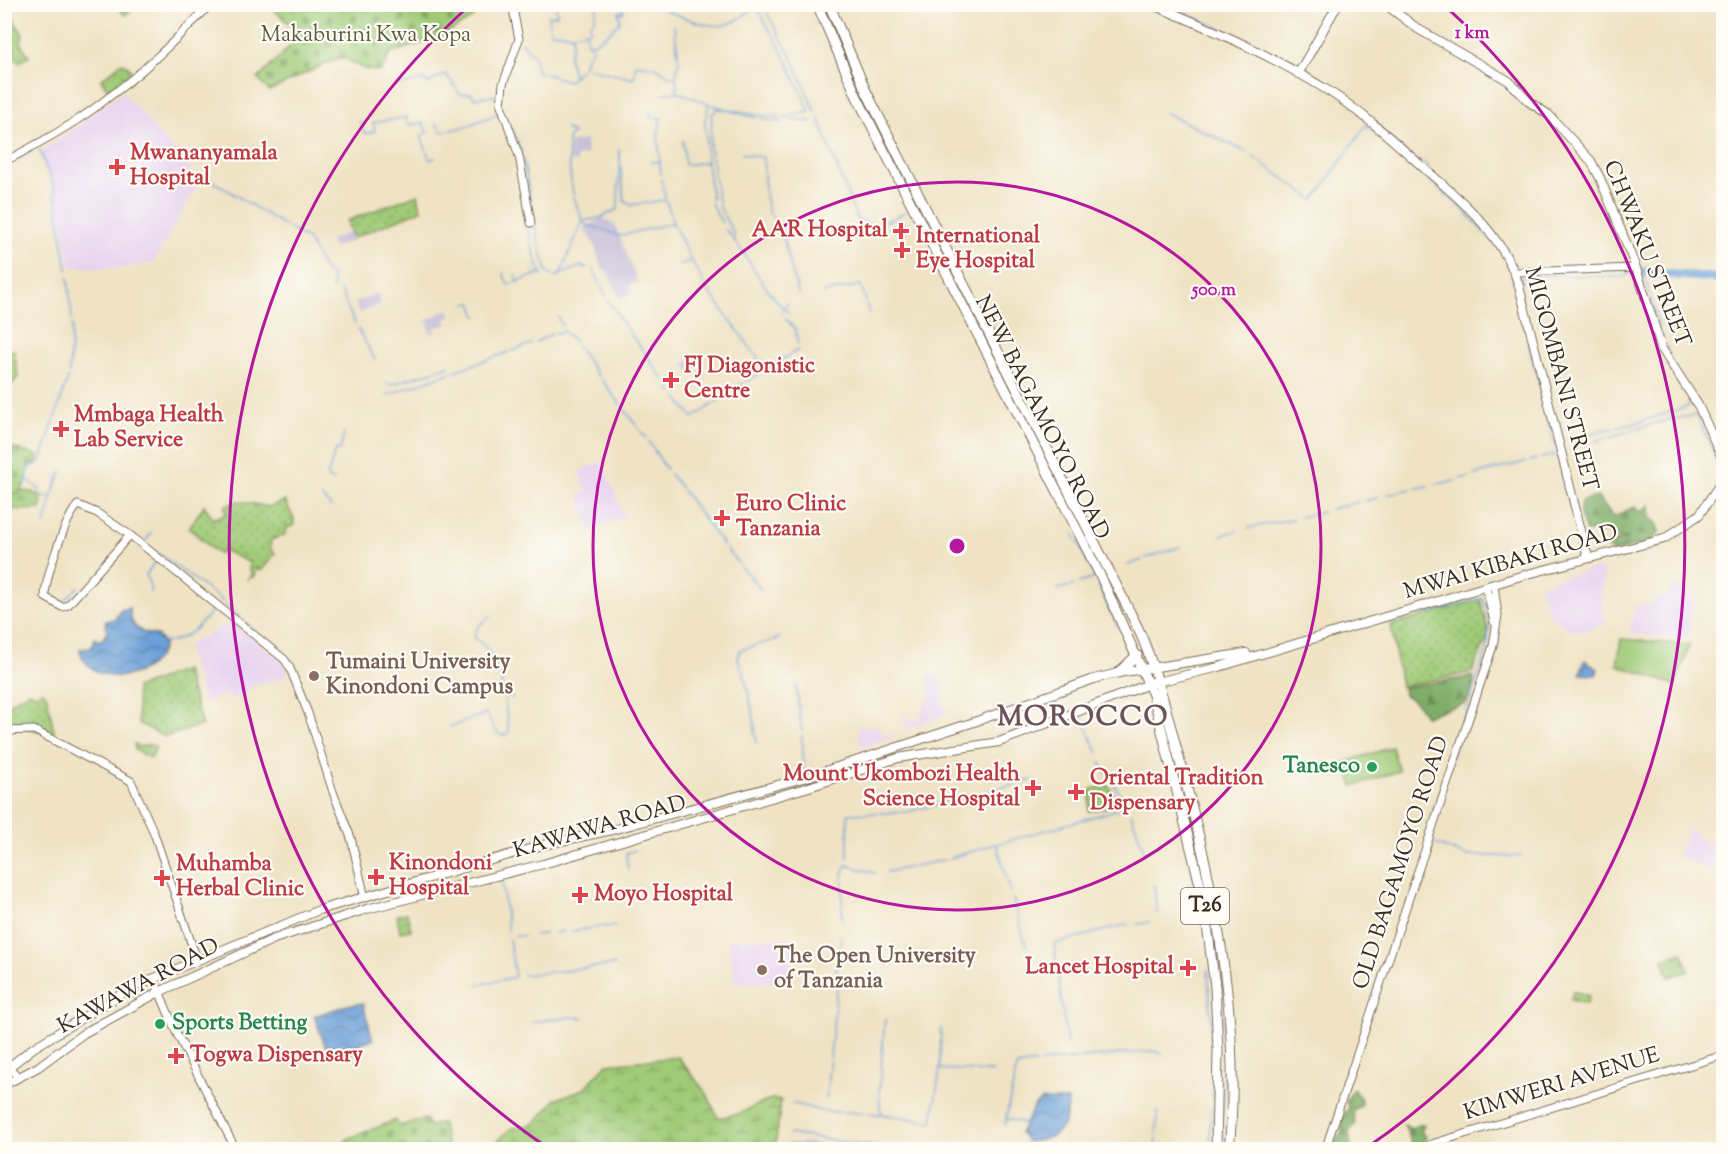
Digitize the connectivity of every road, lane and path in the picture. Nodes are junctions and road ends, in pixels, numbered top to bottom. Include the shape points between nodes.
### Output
1 (211, 4) edge
2 (512, 4) edge
3 (817, 4) edge
4 (829, 4) edge
5 (1150, 4) edge
6 (1338, 4) edge
7 (1385, 4) edge
8 (1298, 74) junction
9 (4, 162) edge
10 (531, 223) dead end
11 (1635, 268) junction
12 (1515, 272) junction
13 (1724, 462) edge
14 (1724, 478) edge
15 (130, 536) junction
16 (1588, 558) junction
17 (1490, 586) junction
18 (1285, 646) junction
19 (1137, 655) junction
20 (1155, 667) junction
21 (1144, 669) junction
22 (1118, 673) junction
23 (1154, 682) junction
24 (4, 731) edge
25 (938, 732) junction
26 (946, 751) junction
27 (365, 897) junction
28 (197, 960) junction
29 (154, 979) junction
30 (159, 992) junction
31 (1724, 1055) edge
32 (6, 1066) edge
33 (18, 1077) junction
34 (4, 1085) edge
35 (236, 1149) edge
36 (1216, 1149) edge
37 (1229, 1149) edge
38 (1325, 1149) edge
39 (1412, 1149) edge

1 - 9 street via 111,96 78,120
2 - 10 street via 519,39 502,84 501,105 519,156
3 - 19 highway, NEW BAGAMOYO ROAD / T26 via 857,97
4 - 20 highway, NEW BAGAMOYO ROAD / T26 via 866,91
5 - 8 main road, MIGOMBANI STREET via 1240,42
6 - 8 main road
7 - 11 main road, CHWAKU STREET via 1418,29 1500,75 1549,115 1596,169
8 - 12 main road, MIGOMBANI STREET via 1365,119 1450,190 1495,238
11 - 12 street
11 - 13 main road, CHWAKU STREET via 1662,349 1698,405
12 - 16 main road, MIGOMBANI STREET
14 - 16 main road, MWAI KIBAKI ROAD via 1708,504 1677,532 1665,539
15 - 15 street via 78,505 70,516 45,593 50,601 62,607 68,605
15 - 27 street via 289,666 351,838
16 - 17 main road, MWAI KIBAKI ROAD
17 - 18 main road, MWAI KIBAKI ROAD
17 - 38 street, OLD BAGAMOYO ROAD via 1495,628 1490,654
18 - 20 main road, MWAI KIBAKI ROAD
18 - 23 main road, MWAI KIBAKI ROAD
19 - 21 highway, T26
19 - 22 highway
20 - 21 main road, KAWAWA ROAD
20 - 23 highway, T26
21 - 22 main road, KAWAWA ROAD
21 - 23 highway, T26
22 - 25 main road, KAWAWA ROAD
23 - 26 main road, KAWAWA ROAD via 999,742
23 - 36 highway, T26 via 1204,901 1215,987
23 - 37 highway, T26 via 1200,842 1219,932 1232,1075
24 - 28 street via 34,730 131,781 154,833
25 - 26 main road via 933,736 934,744
25 - 27 main road, KAWAWA ROAD via 807,777 543,845
26 - 30 main road, KAWAWA ROAD via 898,758 809,787 360,912 274,939
27 - 28 main road, KAWAWA ROAD via 319,910
28 - 29 main road, KAWAWA ROAD
29 - 30 street
29 - 32 main road, KAWAWA ROAD via 100,1007
30 - 33 main road, KAWAWA ROAD via 84,1032 38,1067
30 - 35 street
31 - 39 street, KIMWERI AVENUE
32 - 33 street
33 - 34 main road, KAWAWA ROAD

